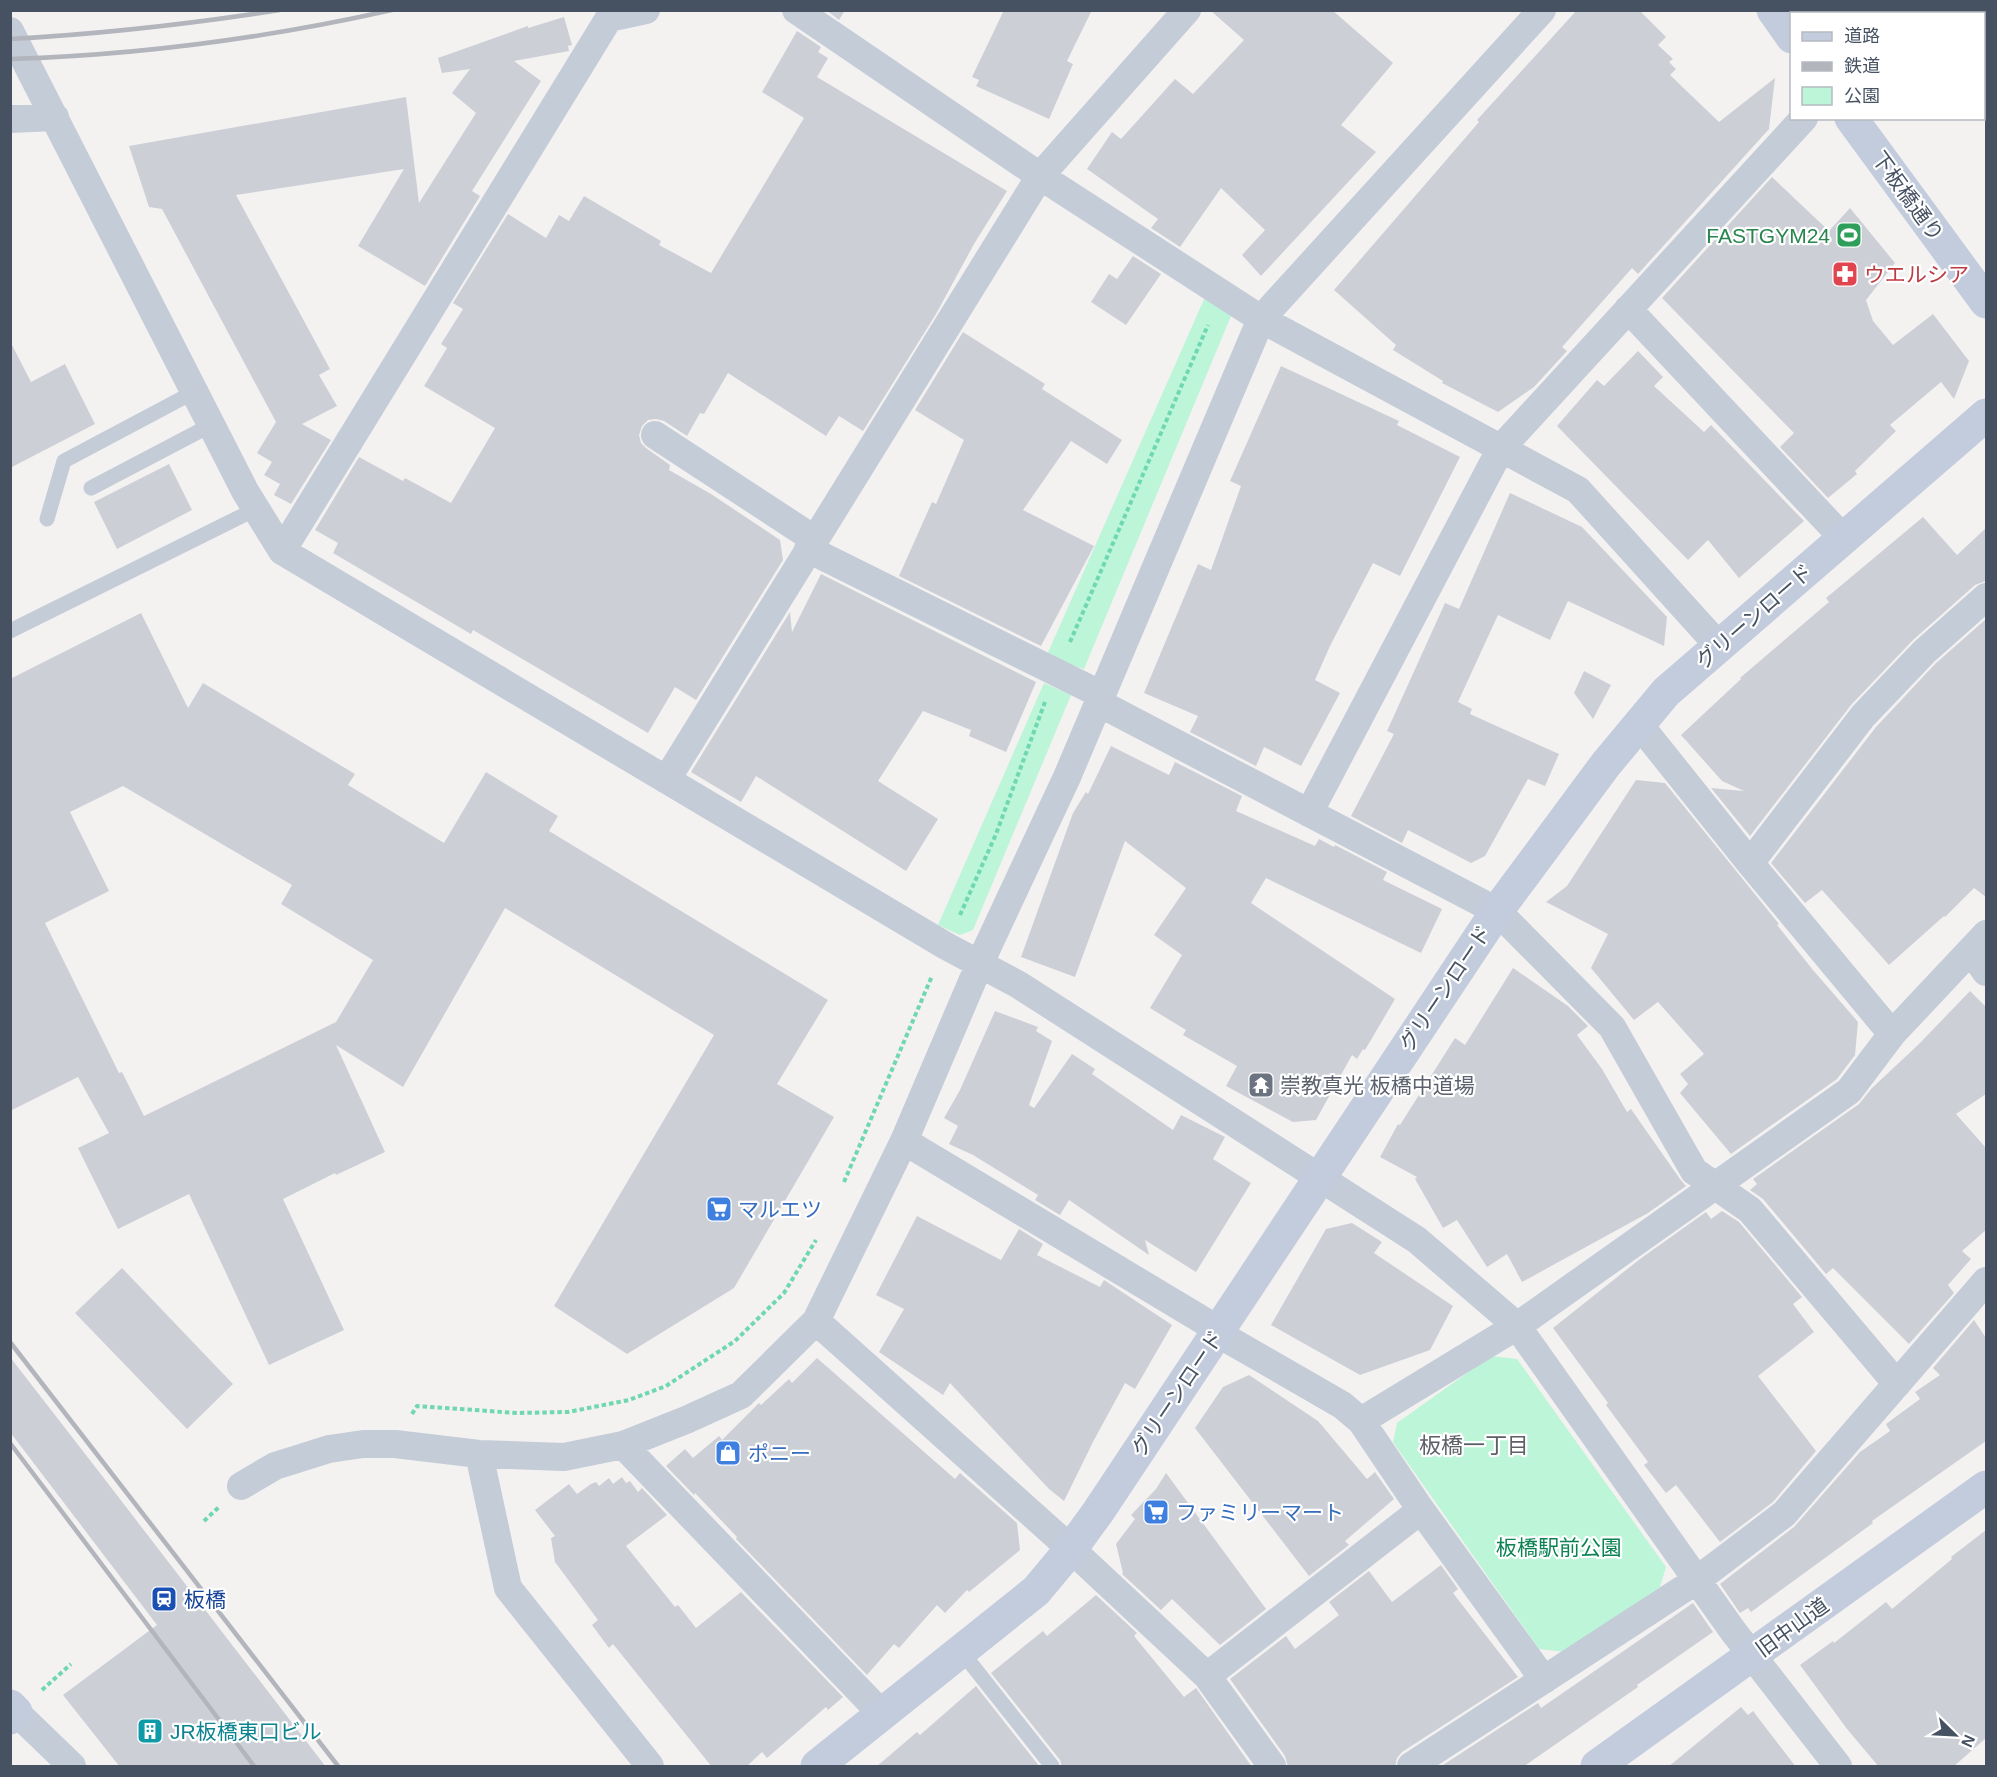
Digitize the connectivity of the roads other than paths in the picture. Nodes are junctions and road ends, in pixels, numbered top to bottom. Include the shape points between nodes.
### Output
1 (646, 10) edge
2 (796, 10) edge
3 (1187, 10) edge
4 (1542, 10) edge
5 (1773, 10) edge
6 (10, 31) edge
7 (1790, 36) edge
8 (55, 117) junction
9 (10, 119) edge
10 (1802, 120) edge
11 (1852, 120) edge
12 (1040, 176) junction
13 (1986, 302) edge
14 (1628, 309) junction
15 (1261, 319) junction
16 (194, 392) junction
17 (1986, 415) edge
18 (212, 425) junction
19 (655, 435) dead end
20 (1501, 448) junction
21 (91, 488) dead end
22 (256, 509) junction
23 (47, 519) dead end
24 (1844, 539) junction
25 (811, 544) junction
26 (282, 551) junction
27 (1986, 597) edge
28 (10, 631) edge
29 (1719, 646) junction
30 (1100, 699) junction
31 (1638, 723) junction
32 (667, 779) junction
33 (1309, 813) junction
34 (1750, 863) junction
35 (1497, 911) junction
36 (1981, 952) edge
37 (980, 963) junction
38 (1892, 1035) junction
39 (904, 1141) junction
40 (1319, 1178) junction
41 (1715, 1185) junction
42 (1986, 1281) edge
43 (816, 1320) junction
44 (1517, 1326) junction
45 (1218, 1332) junction
46 (1897, 1384) junction
47 (1361, 1421) junction
48 (623, 1445) junction
49 (479, 1454) junction
50 (241, 1486) dead end
51 (1986, 1487) edge
52 (1421, 1510) junction
53 (1071, 1549) junction
54 (1696, 1580) junction
55 (961, 1651) junction
56 (1752, 1656) junction
57 (1207, 1676) junction
58 (1544, 1680) junction
59 (12, 1712) edge
60 (882, 1714) junction
61 (72, 1767) edge
62 (650, 1767) edge
63 (817, 1767) edge
64 (1052, 1767) edge
65 (1272, 1767) edge
66 (1411, 1767) edge
67 (1597, 1767) edge
68 (1838, 1767) edge

1 - 26 street via 609,18
2 - 12 street
3 - 12 street
4 - 15 street
5 - 7 street
6 - 8 street
8 - 9 street
8 - 16 street
10 - 14 street
11 - 13 street, 下板橋通り
12 - 15 street
12 - 25 street
14 - 20 street
14 - 24 street
15 - 20 street
15 - 30 street
16 - 18 street
16 - 23 lane via 64,462
17 - 24 street, グリーンロード
18 - 21 lane
18 - 22 street
19 - 25 street
20 - 29 street via 1578,490
20 - 33 street
22 - 26 street
22 - 28 lane
24 - 29 street, グリーンロード
25 - 30 street via 1057,672
25 - 32 street
26 - 32 street
27 - 34 street via 1924,652 1863,716
29 - 31 street, グリーンロード via 1666,692
30 - 33 street
30 - 37 street
31 - 34 street
31 - 35 street, グリーンロード
32 - 37 street
33 - 35 street
34 - 38 street
35 - 40 street, グリーンロード
35 - 41 street via 1612,1027 1694,1171
36 - 38 street
37 - 39 street
37 - 40 street
38 - 41 street via 1849,1091
39 - 43 street
39 - 45 street
40 - 44 street via 1416,1240
40 - 45 street, グリーンロード
41 - 44 street
41 - 46 street via 1750,1210
42 - 46 street
43 - 48 street via 741,1395
43 - 53 street
44 - 47 street
44 - 54 street
45 - 47 street via 1342,1405
45 - 53 street, グリーンロード
46 - 54 street via 1784,1514
47 - 52 street
48 - 49 street via 564,1457
48 - 60 street
49 - 50 street via 363,1444 329,1449 274,1466
49 - 62 street via 508,1588
51 - 56 street, 旧中山道
52 - 57 street
52 - 58 street
53 - 55 street, グリーンロード via 1036,1591
53 - 57 street
54 - 56 street
54 - 58 street
55 - 60 street, グリーンロード
55 - 64 lane
56 - 67 street, 旧中山道
56 - 68 street
57 - 65 street
58 - 66 street
59 - 61 street
60 - 63 street, グリーンロード

